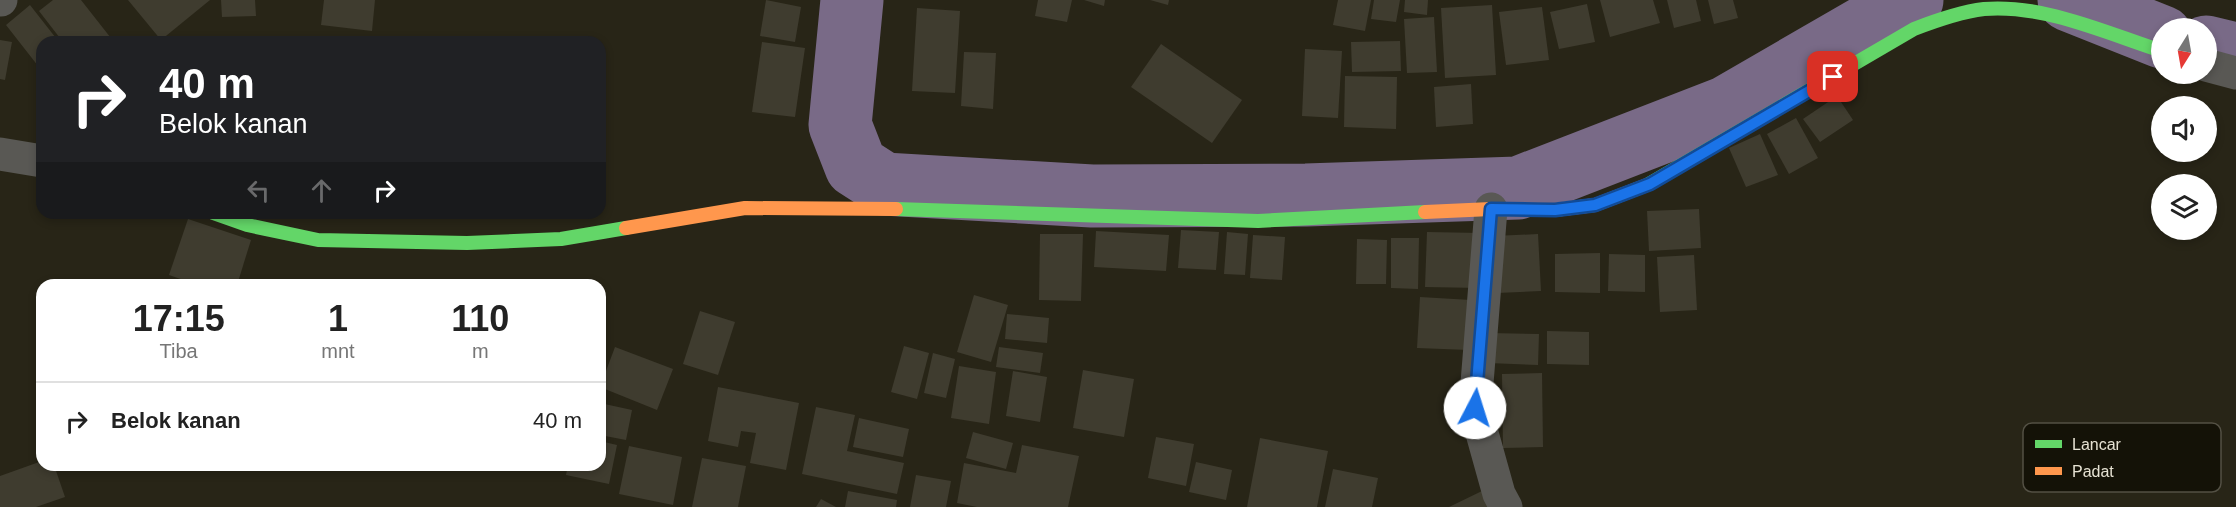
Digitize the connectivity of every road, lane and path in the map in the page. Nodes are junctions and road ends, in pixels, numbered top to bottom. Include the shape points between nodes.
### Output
1 (2151, 48) edge
2 (2217, 68) edge
3 (2236, 73) edge
4 (0, 154) edge
5 (36, 160) edge
6 (1491, 209) junction
7 (230, 219) edge
8 (1506, 507) edge

1 - 6 street via 2058,18 1996,9 1969,12 1914,29 1650,184 1595,205 1555,210
2 - 3 street
4 - 5 street
6 - 7 street via 1258,221 906,209 745,208 561,239 467,243 318,240
6 - 8 street via 1475,408

